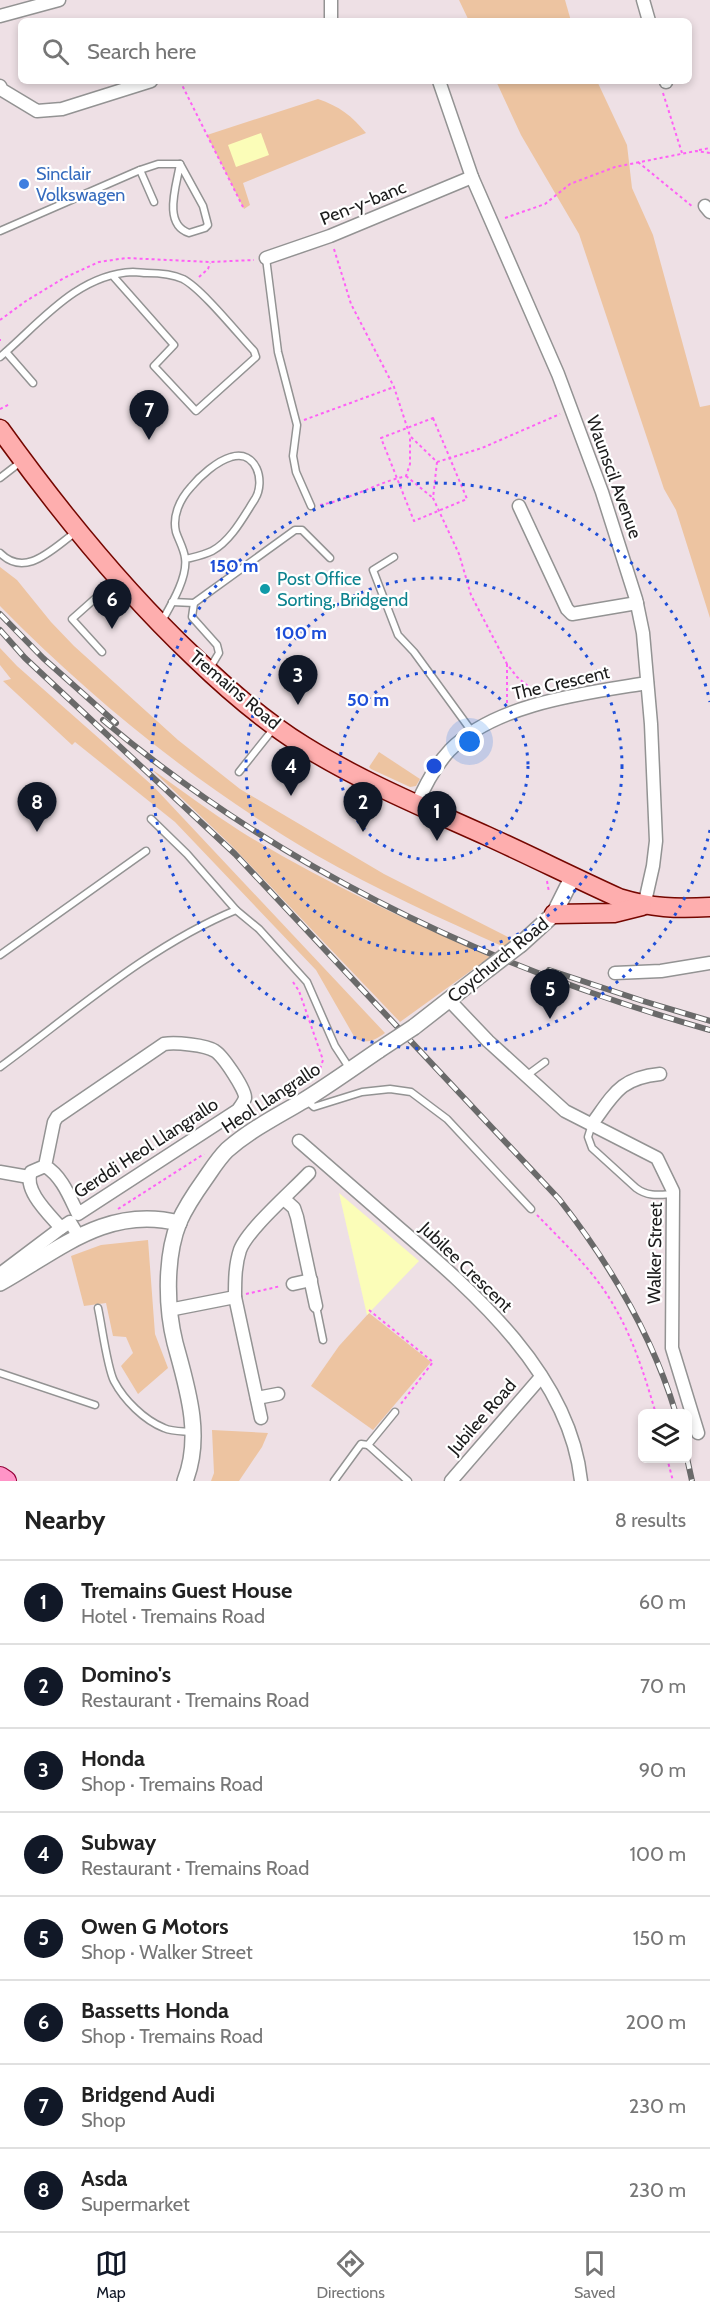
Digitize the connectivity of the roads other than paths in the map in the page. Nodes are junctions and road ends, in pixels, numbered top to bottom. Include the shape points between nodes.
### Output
1 (59, 0) edge
2 (331, 0) edge
3 (643, 0) edge
4 (0, 16) edge
5 (331, 18) edge
6 (648, 18) edge
7 (141, 84) edge
8 (439, 84) edge
9 (0, 86) edge
10 (180, 164) junction
11 (140, 170) junction
12 (472, 177) junction
13 (154, 202) dead end
14 (0, 231) edge
15 (266, 258) joint
16 (113, 276) junction
17 (6, 352) junction
18 (0, 357) edge
19 (33, 383) dead end
20 (0, 429) edge
21 (22, 460) junction
22 (0, 478) edge
23 (311, 506) road end
24 (519, 506) dead end
25 (76, 531) junction
26 (0, 553) edge
27 (394, 557) dead end
28 (330, 558) dead end
29 (186, 559) junction
30 (117, 579) junction
31 (172, 602) junction
32 (194, 603) junction
33 (637, 603) junction
34 (160, 624) junction
35 (102, 652) dead end
36 (208, 670) junction
37 (647, 683) junction
38 (276, 726) junction
39 (473, 733) junction
40 (239, 772) dead end
41 (417, 804) junction
42 (151, 819) dead end
43 (146, 851) dead end
44 (573, 876) junction
45 (644, 906) junction
46 (710, 907) edge
47 (236, 910) junction
48 (554, 914) junction
49 (0, 955) edge
50 (710, 963) edge
51 (615, 973) dead end
52 (449, 1000) junction
53 (379, 1050) joint
54 (545, 1062) dead end
55 (0, 1067) edge
56 (350, 1070) junction
57 (660, 1074) dead end
58 (526, 1076) junction
59 (306, 1099) junction
60 (592, 1124) junction
61 (299, 1141) dead end
62 (45, 1166) junction
63 (0, 1172) edge
64 (309, 1173) dead end
65 (28, 1177) junction
66 (673, 1194) junction
67 (284, 1199) junction
68 (531, 1209) road end
69 (70, 1221) junction
70 (179, 1223) junction
71 (79, 1237) junction
72 (310, 1280) junction
73 (0, 1283) edge
74 (293, 1284) road end
75 (235, 1297) junction
76 (316, 1306) joint
77 (98, 1308) dead end
78 (169, 1310) junction
79 (324, 1340) dead end
80 (0, 1373) edge
81 (541, 1377) junction
82 (278, 1394) dead end
83 (257, 1398) junction
84 (95, 1405) dead end
85 (395, 1412) road end
86 (261, 1418) dead end
87 (193, 1432) junction
88 (698, 1433) dead end
89 (368, 1445) junction
90 (0, 1477) edge
91 (6, 1481) edge
92 (185, 1481) edge
93 (334, 1481) edge
94 (408, 1481) edge
95 (451, 1481) edge
96 (582, 1481) edge

1 - 4 street
2 - 5 street
3 - 6 street
7 - 9 street via 62,109 37,111
8 - 12 street, Waunscil Avenue
10 - 10 lane via 172,207 178,226 189,233 208,225 203,206
10 - 11 lane via 159,164
11 - 13 lane
11 - 14 lane
12 - 15 street, Pen-y-banc
12 - 33 street, Waunscil Avenue via 571,409
15 - 23 lane via 278,352 296,423 293,456
16 - 16 lane via 174,345 154,366 196,411 256,355 183,279 156,272
16 - 17 lane via 78,290
17 - 18 lane
17 - 19 lane
20 - 21 main road, Tremains Road
21 - 22 lane
21 - 25 main road, Tremains Road
24 - 33 street via 572,614
25 - 26 lane via 31,563 18,564
25 - 30 main road, Tremains Road
27 - 39 lane via 373,570 398,634
28 - 32 lane via 302,530 296,530
29 - 29 lane via 174,519 180,503 191,486 218,464 232,456 245,456 259,471 257,496 233,531 213,550
29 - 31 lane
30 - 34 main road, Tremains Road
30 - 35 lane via 72,619
31 - 32 lane
31 - 34 lane
32 - 36 lane via 192,616 217,645 219,653
33 - 37 street, Waunscil Avenue
34 - 36 main road, Tremains Road
36 - 38 main road, Tremains Road
37 - 39 street, The Crescent via 549,701 507,715
37 - 45 street, Waunscil Avenue via 656,841
38 - 40 lane
38 - 41 main road, Tremains Road via 359,777
39 - 41 street, The Crescent via 450,750 425,785
41 - 44 main road, Tremains Road
42 - 47 lane
43 - 49 lane
44 - 45 main road
44 - 48 street, Coychurch Road
45 - 46 main road
45 - 48 main road via 614,913
47 - 55 lane via 191,932 135,968
47 - 56 lane via 259,929 307,982
48 - 52 street, Coychurch Road, bridge
50 - 51 street
52 - 53 street, Coychurch Road, bridge
52 - 58 street, Walker Street
53 - 56 street, Heol Llangrallo
54 - 58 lane
56 - 59 street, Heol Llangrallo
57 - 60 street via 621,1085
58 - 60 street, Walker Street via 565,1111
59 - 68 lane via 314,1107 362,1092 411,1092 447,1119
59 - 70 street, Heol Llangrallo via 251,1132 218,1159
60 - 66 street, Walker Street via 657,1158
60 - 66 lane via 588,1137 592,1148 636,1188 644,1194
61 - 81 street, Jubilee Crescent via 463,1283 512,1335
62 - 65 street via 34,1169
62 - 69 street, Gerddi Heol Llangrallo via 56,1175
62 - 69 street, Gerddi Heol Llangrallo via 57,1117 164,1044 213,1049 244,1091 245,1100 238,1110
63 - 65 street
64 - 67 street
65 - 69 street, Gerddi Heol Llangrallo via 30,1188
66 - 88 street, Walker Street via 672,1348
67 - 72 street via 297,1217
67 - 75 street via 241,1248
69 - 71 street, Gerddi Heol Llangrallo
69 - 73 street, Gerddi Heol Llangrallo via 4,1271
70 - 71 street via 146,1217 114,1222
70 - 78 street, Heol Llangrallo via 172,1256
71 - 73 street
72 - 74 street
72 - 76 street
75 - 78 street
75 - 83 street
76 - 79 lane
77 - 87 lane via 113,1379 125,1398 163,1428
78 - 87 street, Heol Llangrallo via 190,1397
80 - 84 lane
81 - 95 street, Jubilee Road
81 - 96 street, Jubilee Crescent via 566,1421
82 - 83 street
83 - 86 street
85 - 89 lane
87 - 92 street, Heol Llangrallo via 190,1469
89 - 93 lane via 362,1444
89 - 94 lane
90 - 91 main road

